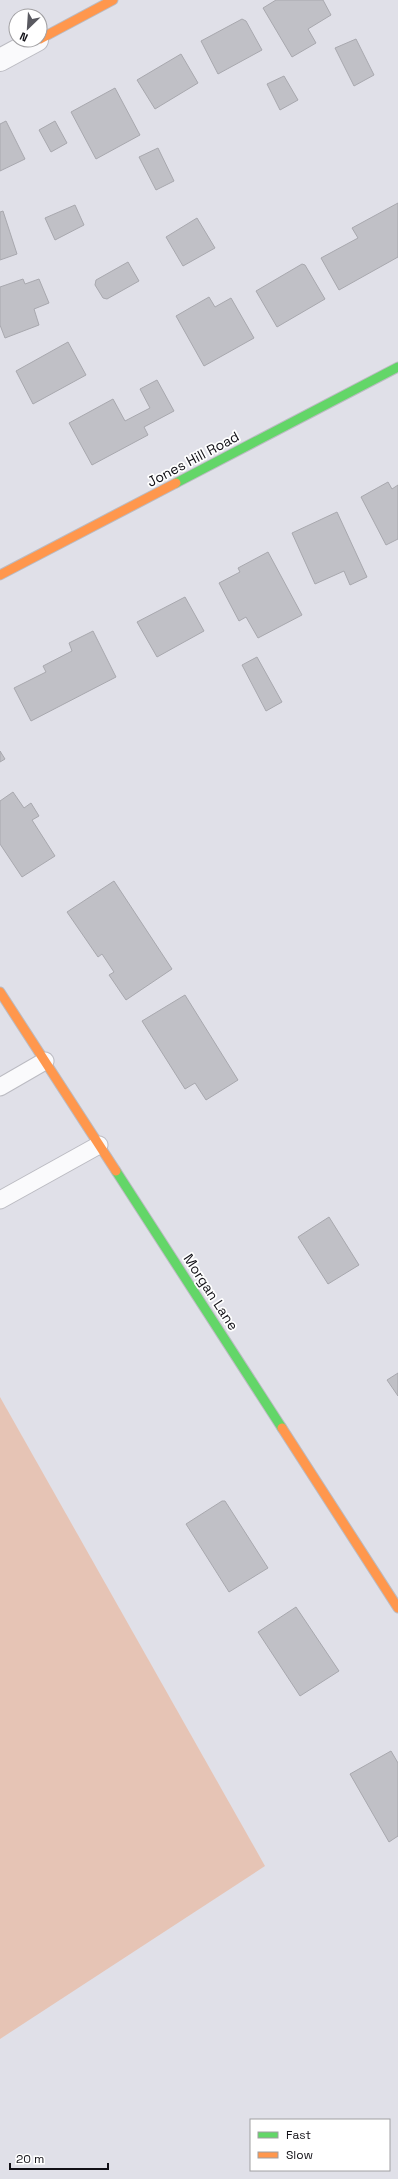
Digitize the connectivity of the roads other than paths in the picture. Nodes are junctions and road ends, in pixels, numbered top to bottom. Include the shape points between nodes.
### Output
1 (113, 0) edge
2 (48, 35) edge
3 (22, 48) edge
4 (0, 60) edge
5 (398, 367) edge
6 (2, 560) dead end
7 (3, 574) edge
8 (0, 992) edge
9 (45, 1061) junction
10 (0, 1087) edge
11 (99, 1145) junction
12 (0, 1200) edge
13 (398, 1608) edge

1 - 2 street
3 - 4 street
5 - 7 street, Jones Hill Road
6 - 7 street
8 - 9 street, Morgan Lane
9 - 10 lane
9 - 11 street, Morgan Lane
11 - 12 lane
11 - 13 street, Morgan Lane

